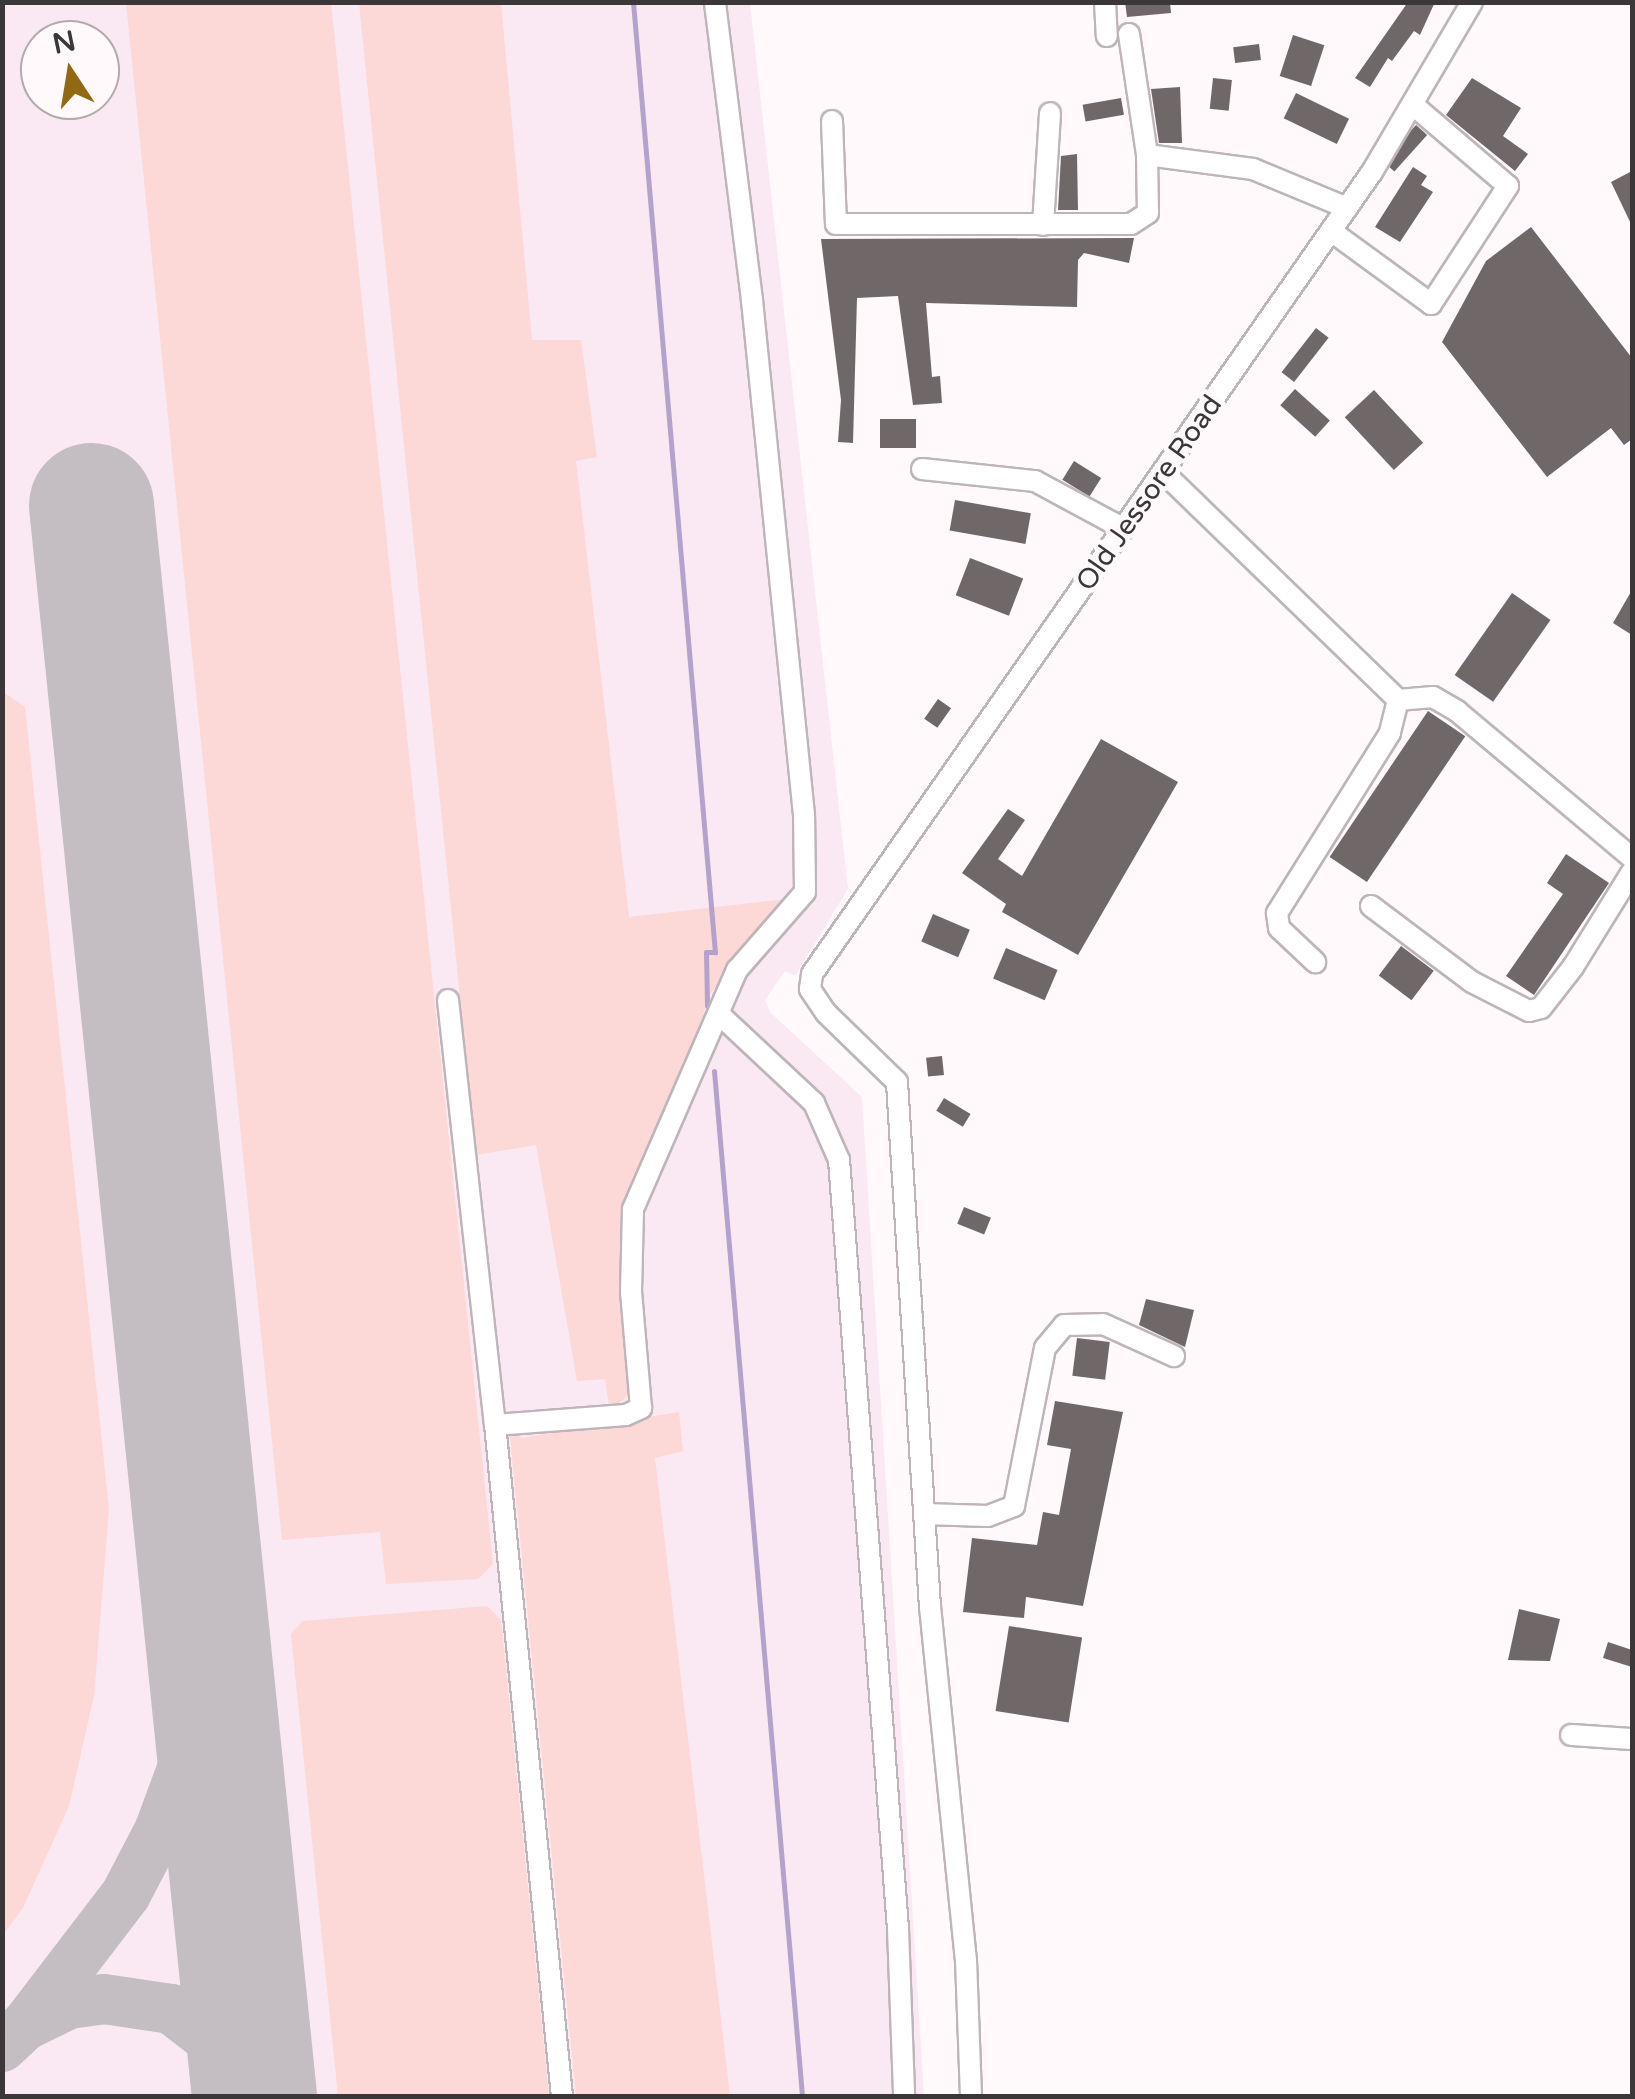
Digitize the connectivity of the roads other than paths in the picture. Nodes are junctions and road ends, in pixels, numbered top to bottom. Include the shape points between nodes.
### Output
1 (714, 2) edge
2 (1105, 2) edge
3 (1472, 2) edge
4 (1129, 34) dead end
5 (1107, 36) dead end
6 (1412, 104) junction
7 (1050, 113) dead end
8 (832, 121) dead end
9 (1147, 155) junction
10 (1347, 208) junction
11 (1042, 225) junction
12 (1332, 231) junction
13 (922, 469) dead end
14 (1164, 473) junction
15 (1124, 529) junction
16 (1398, 700) junction
17 (1632, 858) edge
18 (1632, 872) edge
19 (1371, 906) dead end
20 (1315, 962) dead end
21 (448, 1000) dead end
22 (720, 1015) junction
23 (1174, 1356) dead end
24 (495, 1425) junction
25 (924, 1514) junction
26 (1571, 1735) dead end
27 (1632, 1738) edge
28 (562, 2096) edge
29 (904, 2096) edge
30 (971, 2096) edge

1 - 22 street via 752,300 806,874 805,892 738,970
2 - 5 street
3 - 6 street, Old Jessore Road
4 - 9 street
6 - 10 street, Old Jessore Road
6 - 12 street via 1508,186 1431,304
7 - 11 street
8 - 11 street via 836,224
9 - 10 street via 1253,169
9 - 11 street via 1148,213 1138,220
10 - 12 street, Old Jessore Road
12 - 14 street, Old Jessore Road
13 - 15 street via 1035,481
14 - 15 street, Old Jessore Road
14 - 16 street
15 - 25 street, Old Jessore Road via 812,974 810,989 826,1014 897,1082
16 - 17 street via 1433,697 1457,711
16 - 20 street via 1390,733 1277,912 1279,928
18 - 19 street via 1573,967 1541,1008 1529,1011 1472,982
21 - 24 street
22 - 24 street via 633,1209 641,1408 626,1415
22 - 29 street via 814,1103 839,1160 898,1928
23 - 25 street via 1103,1324 1064,1325 1045,1348 1014,1506 988,1516
24 - 28 street
25 - 30 street via 966,1960
26 - 27 street

